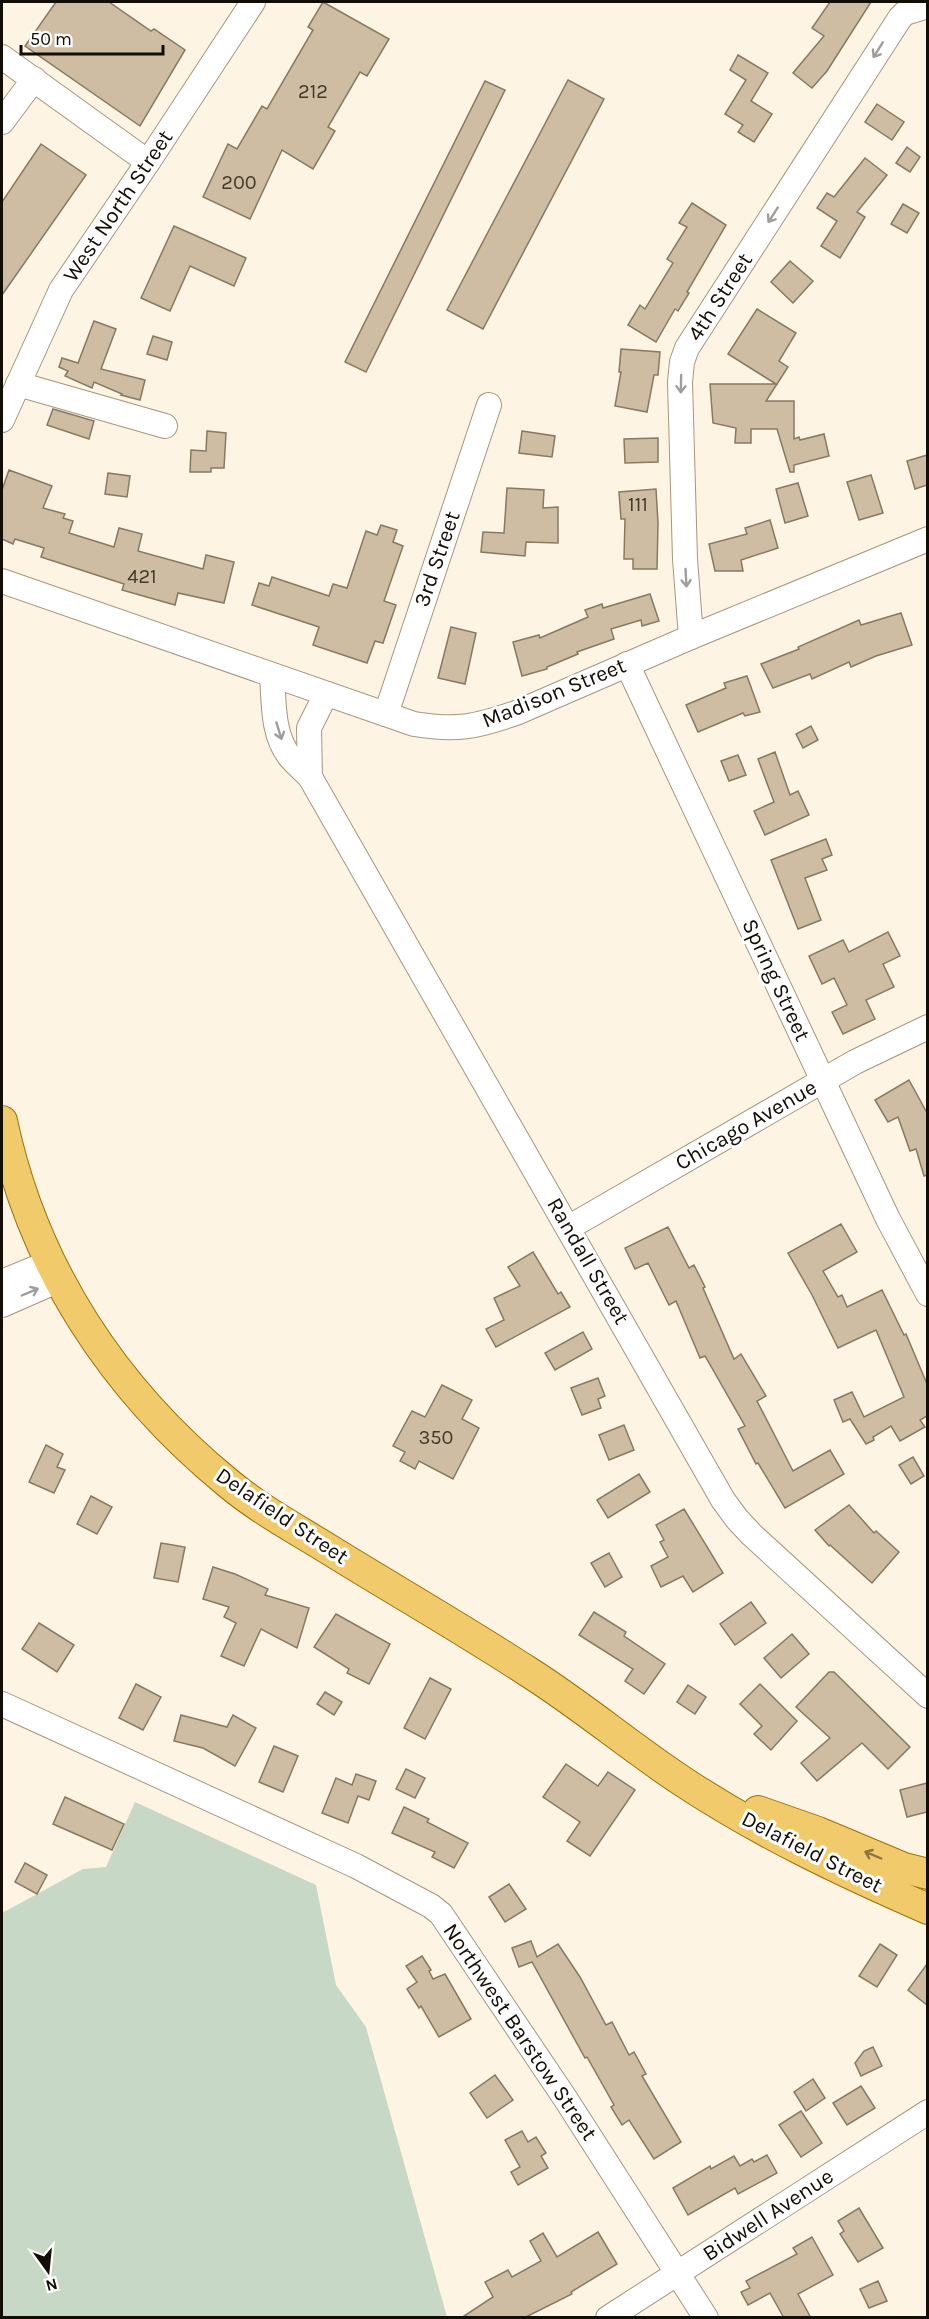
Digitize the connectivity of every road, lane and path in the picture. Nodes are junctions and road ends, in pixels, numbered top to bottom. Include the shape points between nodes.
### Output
1 (253, 2) edge
2 (919, 6) edge
3 (2, 57) edge
4 (34, 79) junction
5 (2, 122) edge
6 (148, 162) junction
7 (18, 384) junction
8 (489, 405) dead end
9 (2, 420) edge
10 (165, 426) dead end
11 (927, 539) edge
12 (2, 581) edge
13 (691, 637) junction
14 (627, 664) junction
15 (272, 675) junction
16 (326, 694) junction
17 (386, 714) junction
18 (310, 777) junction
19 (927, 1027) edge
20 (824, 1080) junction
21 (2, 1121) edge
22 (568, 1228) junction
23 (54, 1271) junction
24 (2, 1282) edge
25 (927, 1294) edge
26 (2, 1305) edge
27 (927, 1696) edge
28 (2, 1704) edge
29 (698, 1790) junction
30 (927, 1874) edge
31 (927, 1909) edge
32 (927, 2112) edge
33 (678, 2272) junction
34 (608, 2318) edge
35 (706, 2318) edge

1 - 6 street, West North Street
2 -> 13 street, 4th Street via 905,13 883,42 687,348 680,382
3 - 4 street
4 - 5 street
4 - 6 street
6 - 7 street, West North Street via 61,290
7 - 9 street, West North Street
7 - 10 street
8 - 17 street, 3rd Street
11 - 13 street, Madison Street
12 - 15 street, Madison Street
13 - 14 street, Madison Street
14 - 17 street, Madison Street via 489,723 444,729
14 - 20 street, Spring Street
15 - 16 street, Madison Street
15 -> 18 street, Randall Street via 275,717 282,741 289,755
16 - 17 street, Madison Street
16 - 18 street, Randall Street via 309,728
18 - 22 street, Randall Street
19 - 20 street, Chicago Avenue
20 - 22 street, Chicago Avenue
20 - 25 street, Spring Street
21 - 23 main road, Delafield Street via 20,1193
22 - 27 street, Randall Street via 737,1519
23 - 24 street
26 -> 23 street
23 - 29 main road, Delafield Street via 99,1347 128,1384 153,1414 230,1485 531,1673
28 - 33 street, Northwest Barstow Street via 356,1866 441,1914
30 -> 29 main road, Delafield Street
29 - 31 main road, Delafield Street via 798,1850
32 - 33 street, Bidwell Avenue
33 - 34 street, Bidwell Avenue
33 - 35 street, Northwest Barstow Street

